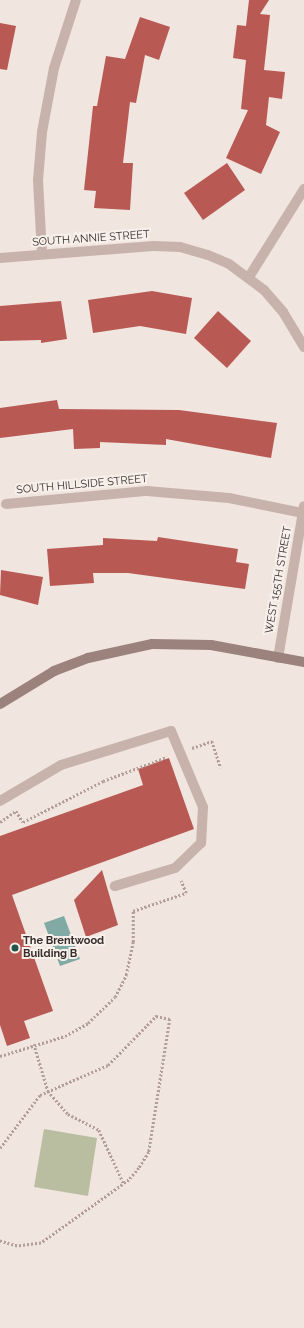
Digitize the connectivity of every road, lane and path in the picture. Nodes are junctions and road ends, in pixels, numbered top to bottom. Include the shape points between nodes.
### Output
1 (76, 0) edge
2 (304, 189) edge
3 (42, 254) junction
4 (0, 258) edge
5 (249, 277) junction
6 (304, 347) edge
7 (6, 504) dead end
8 (303, 510) edge
9 (278, 658) junction
10 (304, 662) edge
11 (0, 704) edge
12 (180, 752) junction
13 (221, 768) dead end
14 (0, 801) edge
15 (0, 822) edge
16 (175, 868) junction
17 (115, 886) dead end
18 (34, 1044) junction
19 (0, 1056) edge
20 (48, 1091) junction
21 (0, 1148) edge
22 (124, 1184) junction
23 (0, 1241) edge

1 - 3 street via 54,68 42,132 38,180
2 - 5 street
3 - 4 street, SOUTH ANNIE STREET
3 - 5 street, SOUTH ANNIE STREET via 120,247 180,248 216,258
5 - 6 street via 283,312
7 - 8 street, SOUTH HILLSIDE STREET via 147,491 229,498
8 - 9 street, WEST 155TH STREET
9 - 10 street
9 - 11 street via 211,645 152,644 88,658 54,671
12 - 13 path via 212,741
12 - 14 street via 171,731 152,734 61,764
12 - 15 path via 103,781 23,822 16,811
12 - 16 street via 203,807 201,843
16 - 17 street
16 - 18 path via 186,893 133,911 133,942 126,974 115,997 88,1023 64,1036
18 - 19 path
18 - 20 path
20 - 21 path via 35,1100
20 - 22 path via 68,1114 99,1130
20 - 22 path via 108,1065 156,1016 170,1019 149,1152
22 - 23 path via 41,1243 17,1246

